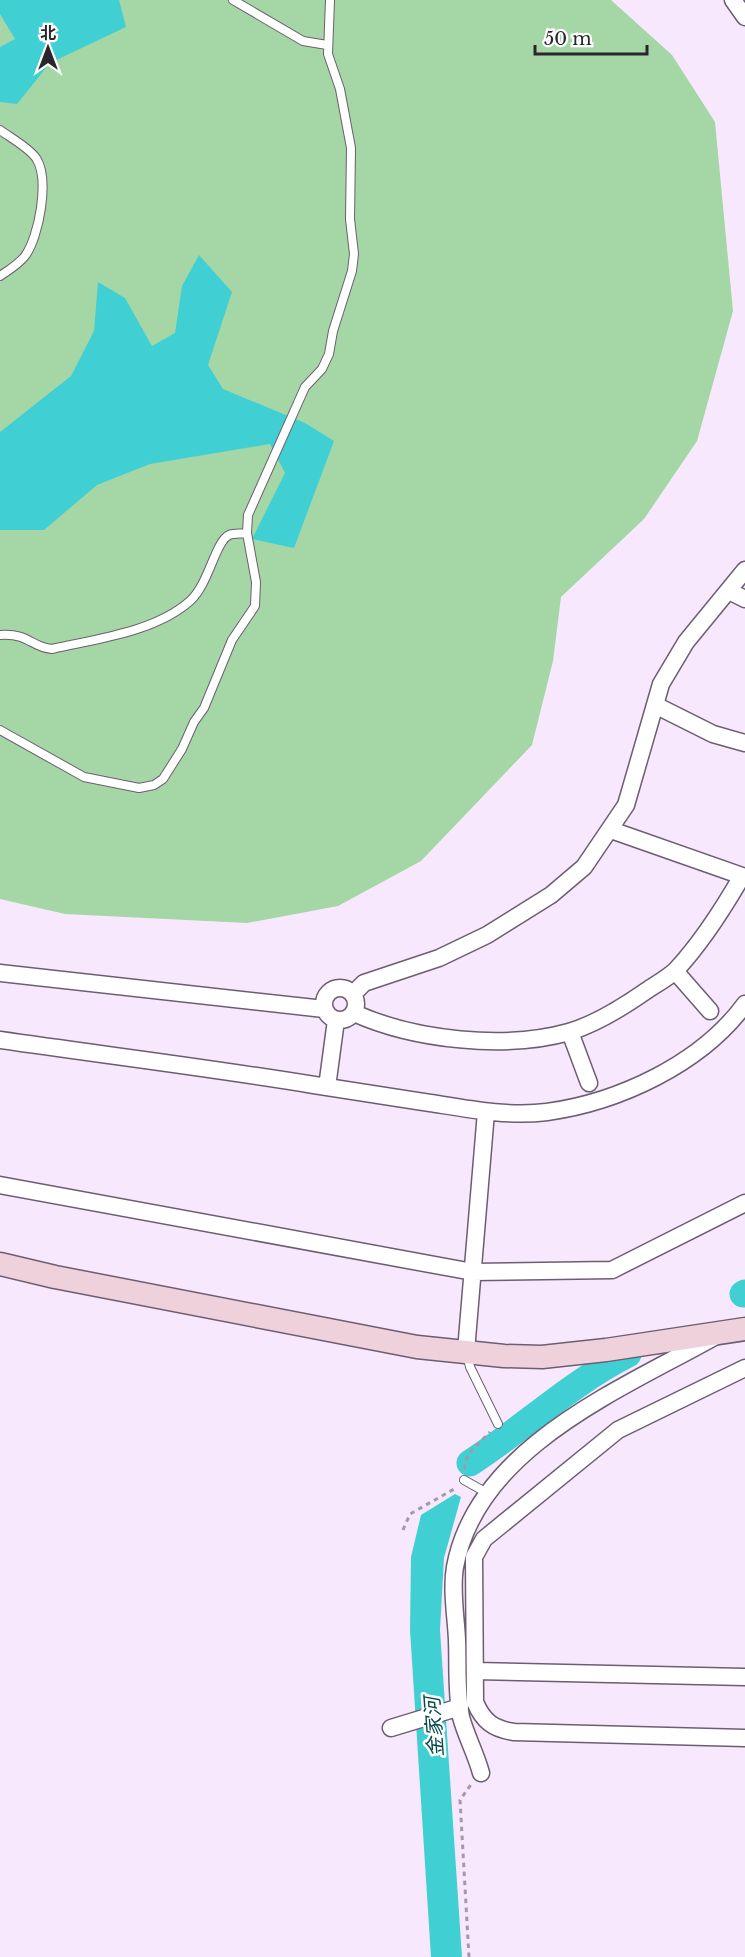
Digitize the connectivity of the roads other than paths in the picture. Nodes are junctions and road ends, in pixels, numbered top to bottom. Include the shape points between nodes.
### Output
1 (233, 0) edge
2 (330, 0) edge
3 (733, 0) edge
4 (745, 18) edge
5 (327, 45) junction
6 (0, 130) edge
7 (0, 276) edge
8 (247, 533) junction
9 (745, 570) edge
10 (729, 591) junction
11 (745, 599) edge
12 (0, 634) edge
13 (655, 705) junction
14 (0, 730) edge
15 (745, 743) edge
16 (611, 830) junction
17 (744, 877) edge
18 (675, 971) junction
19 (0, 973) edge
20 (353, 994) junction
21 (745, 1004) edge
22 (710, 1011) dead end
23 (354, 1013) junction
24 (330, 1014) junction
25 (570, 1032) junction
26 (0, 1040) edge
27 (589, 1083) dead end
28 (327, 1087) junction
29 (486, 1112) junction
30 (0, 1185) edge
31 (745, 1203) edge
32 (0, 1264) edge
33 (473, 1272) junction
34 (745, 1329) edge
35 (722, 1333) junction
36 (466, 1351) junction
37 (745, 1368) edge
38 (498, 1424) dead end
39 (464, 1480) dead end
40 (487, 1493) junction
41 (475, 1671) junction
42 (745, 1677) edge
43 (453, 1709) junction
44 (391, 1728) dead end
45 (745, 1738) edge
46 (481, 1773) road end

1 - 5 lane via 303,41
2 - 5 lane
3 - 4 street
5 - 8 lane via 349,128 352,271 329,354 302,393 248,515
6 - 7 lane via 35,156 40,166 42,201 29,250
8 - 12 lane via 230,535 221,542 201,590 189,602 128,632 52,650 17,633
8 - 14 lane via 256,582 255,606 232,640 204,708 163,779 139,788 84,777
9 - 10 street
10 - 11 street
10 - 13 street via 686,642 661,684
13 - 15 street via 713,734
13 - 16 street via 626,806
16 - 17 street
16 - 20 street via 584,867 552,895 487,935 439,958 364,983
17 - 18 street
18 - 22 street
18 - 25 street via 622,1008
19 - 24 street
20 - 23 street
20 - 24 street via 335,988 326,995
21 - 29 street via 730,1024 703,1047 654,1077 608,1097 546,1112
23 - 24 street via 345,1020
23 - 25 street via 382,1026 462,1038 509,1042
24 - 28 street
25 - 27 street
26 - 28 street
28 - 29 street
29 - 33 street
30 - 33 street
31 - 33 street via 612,1270
32 - 36 street via 417,1347
33 - 36 street
34 - 35 street
35 - 36 street via 542,1357
35 - 40 street via 590,1406 547,1435 514,1462
36 - 38 lane
37 - 41 street via 618,1430 484,1539 474,1557
39 - 40 lane
40 - 43 street via 455,1567
41 - 42 street
41 - 45 street via 475,1702 481,1717 496,1729
43 - 44 street
43 - 46 street

